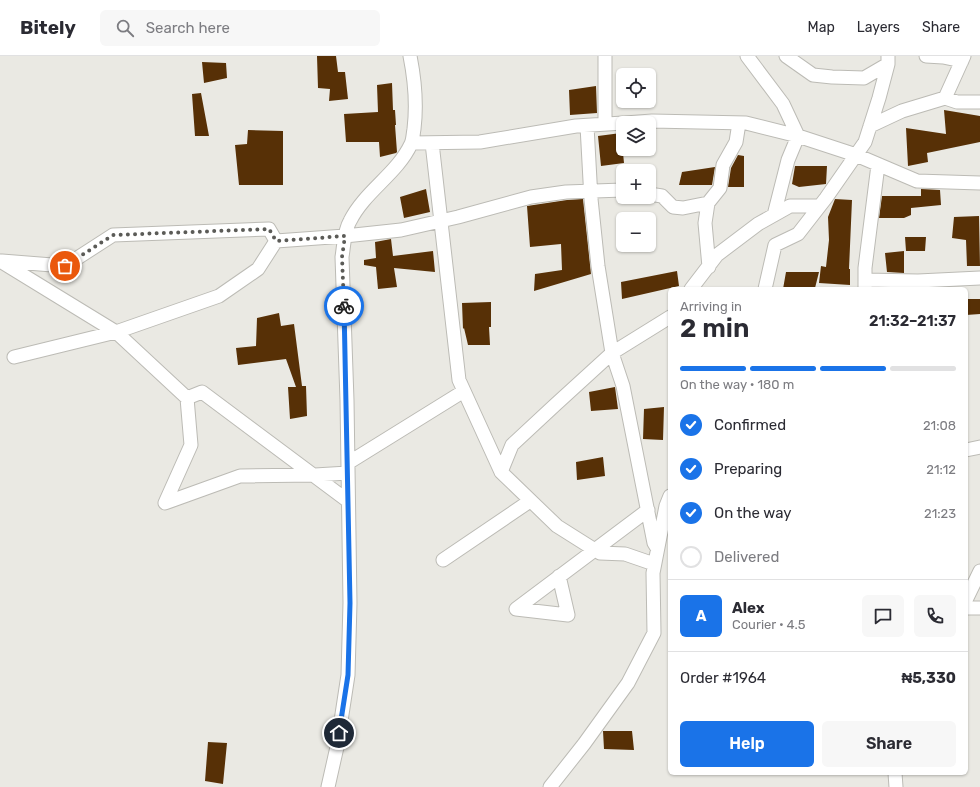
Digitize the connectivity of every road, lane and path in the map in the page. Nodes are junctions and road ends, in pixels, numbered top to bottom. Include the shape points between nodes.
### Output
1 (410, 56) edge
2 (605, 56) edge
3 (747, 56) edge
4 (786, 56) edge
5 (926, 56) edge
6 (963, 59) edge
7 (888, 60) edge
8 (945, 98) junction
9 (980, 102) edge
10 (656, 121) edge
11 (616, 123) edge
12 (739, 123) junction
13 (605, 124) junction
14 (587, 126) junction
15 (870, 126) junction
16 (798, 136) junction
17 (412, 143) junction
18 (432, 143) junction
19 (856, 155) junction
20 (878, 165) junction
21 (980, 183) edge
22 (616, 190) edge
23 (591, 191) junction
24 (656, 195) edge
25 (708, 203) junction
26 (819, 206) junction
27 (774, 215) junction
28 (441, 221) junction
29 (345, 236) junction
30 (276, 241) junction
31 (0, 261) edge
32 (709, 267) junction
33 (980, 278) edge
34 (864, 285) edge
35 (693, 287) edge
36 (765, 287) edge
37 (668, 318) edge
38 (116, 332) junction
39 (612, 353) junction
40 (14, 357) dead end
41 (464, 391) junction
42 (187, 398) junction
43 (980, 447) edge
44 (968, 450) edge
45 (348, 468) junction
46 (501, 472) junction
47 (315, 475) junction
48 (348, 501) junction
49 (530, 501) junction
50 (668, 501) edge
51 (648, 510) junction
52 (658, 548) junction
53 (595, 550) junction
54 (443, 560) dead end
55 (654, 564) junction
56 (980, 571) edge
57 (559, 576) dead end
58 (968, 596) edge
59 (968, 608) edge
60 (980, 608) edge
61 (895, 775) edge
62 (328, 787) edge
63 (550, 787) edge
64 (896, 787) edge

1 - 17 street via 415,82 416,112
2 - 13 street
3 - 16 street via 783,104
4 - 7 street via 813,75 832,78 864,78
5 - 6 street
6 - 8 street
7 - 15 street
8 - 9 street via 957,102
8 - 15 street via 902,111
10 - 12 street
11 - 13 street
12 - 16 street
12 - 25 street via 736,142 723,165 720,188
13 - 14 street
14 - 18 street via 480,142
14 - 23 street
15 - 19 street via 865,142
16 - 19 street
16 - 27 street via 788,160
17 - 18 street
17 - 29 street via 398,165 366,197 349,221
18 - 28 street
19 - 20 street
19 - 26 street
20 - 21 street via 917,181
20 - 34 street
22 - 23 street
23 - 28 street via 531,197
23 - 39 street via 598,266
24 - 25 street via 662,196 673,207 683,208
25 - 32 street via 705,223
26 - 27 street via 790,206
26 - 36 street via 798,234 775,245
27 - 32 street via 758,224 717,256
28 - 29 street via 401,230
28 - 41 street via 459,380
29 - 30 street
29 - 45 street via 342,257
30 - 31 street via 269,229 113,235 65,266
30 - 38 street via 258,268 219,296
31 - 38 street
32 - 35 street
33 - 34 street
37 - 39 street
38 - 40 street
38 - 42 street
39 - 46 street via 512,446
39 - 51 street via 623,386
41 - 45 street
41 - 46 street
42 - 47 street via 202,392
42 - 47 street via 191,445 165,503 240,476
43 - 44 street
45 - 47 street
45 - 48 street
46 - 49 street
47 - 48 street
48 - 62 street via 348,675
49 - 53 street via 557,526
49 - 54 street
50 - 52 street
51 - 52 street via 654,543
51 - 53 street
52 - 55 street
53 - 55 street via 600,553 625,554
53 - 57 street
55 - 63 street via 654,633 628,683
56 - 58 street
59 - 60 street
61 - 64 street

